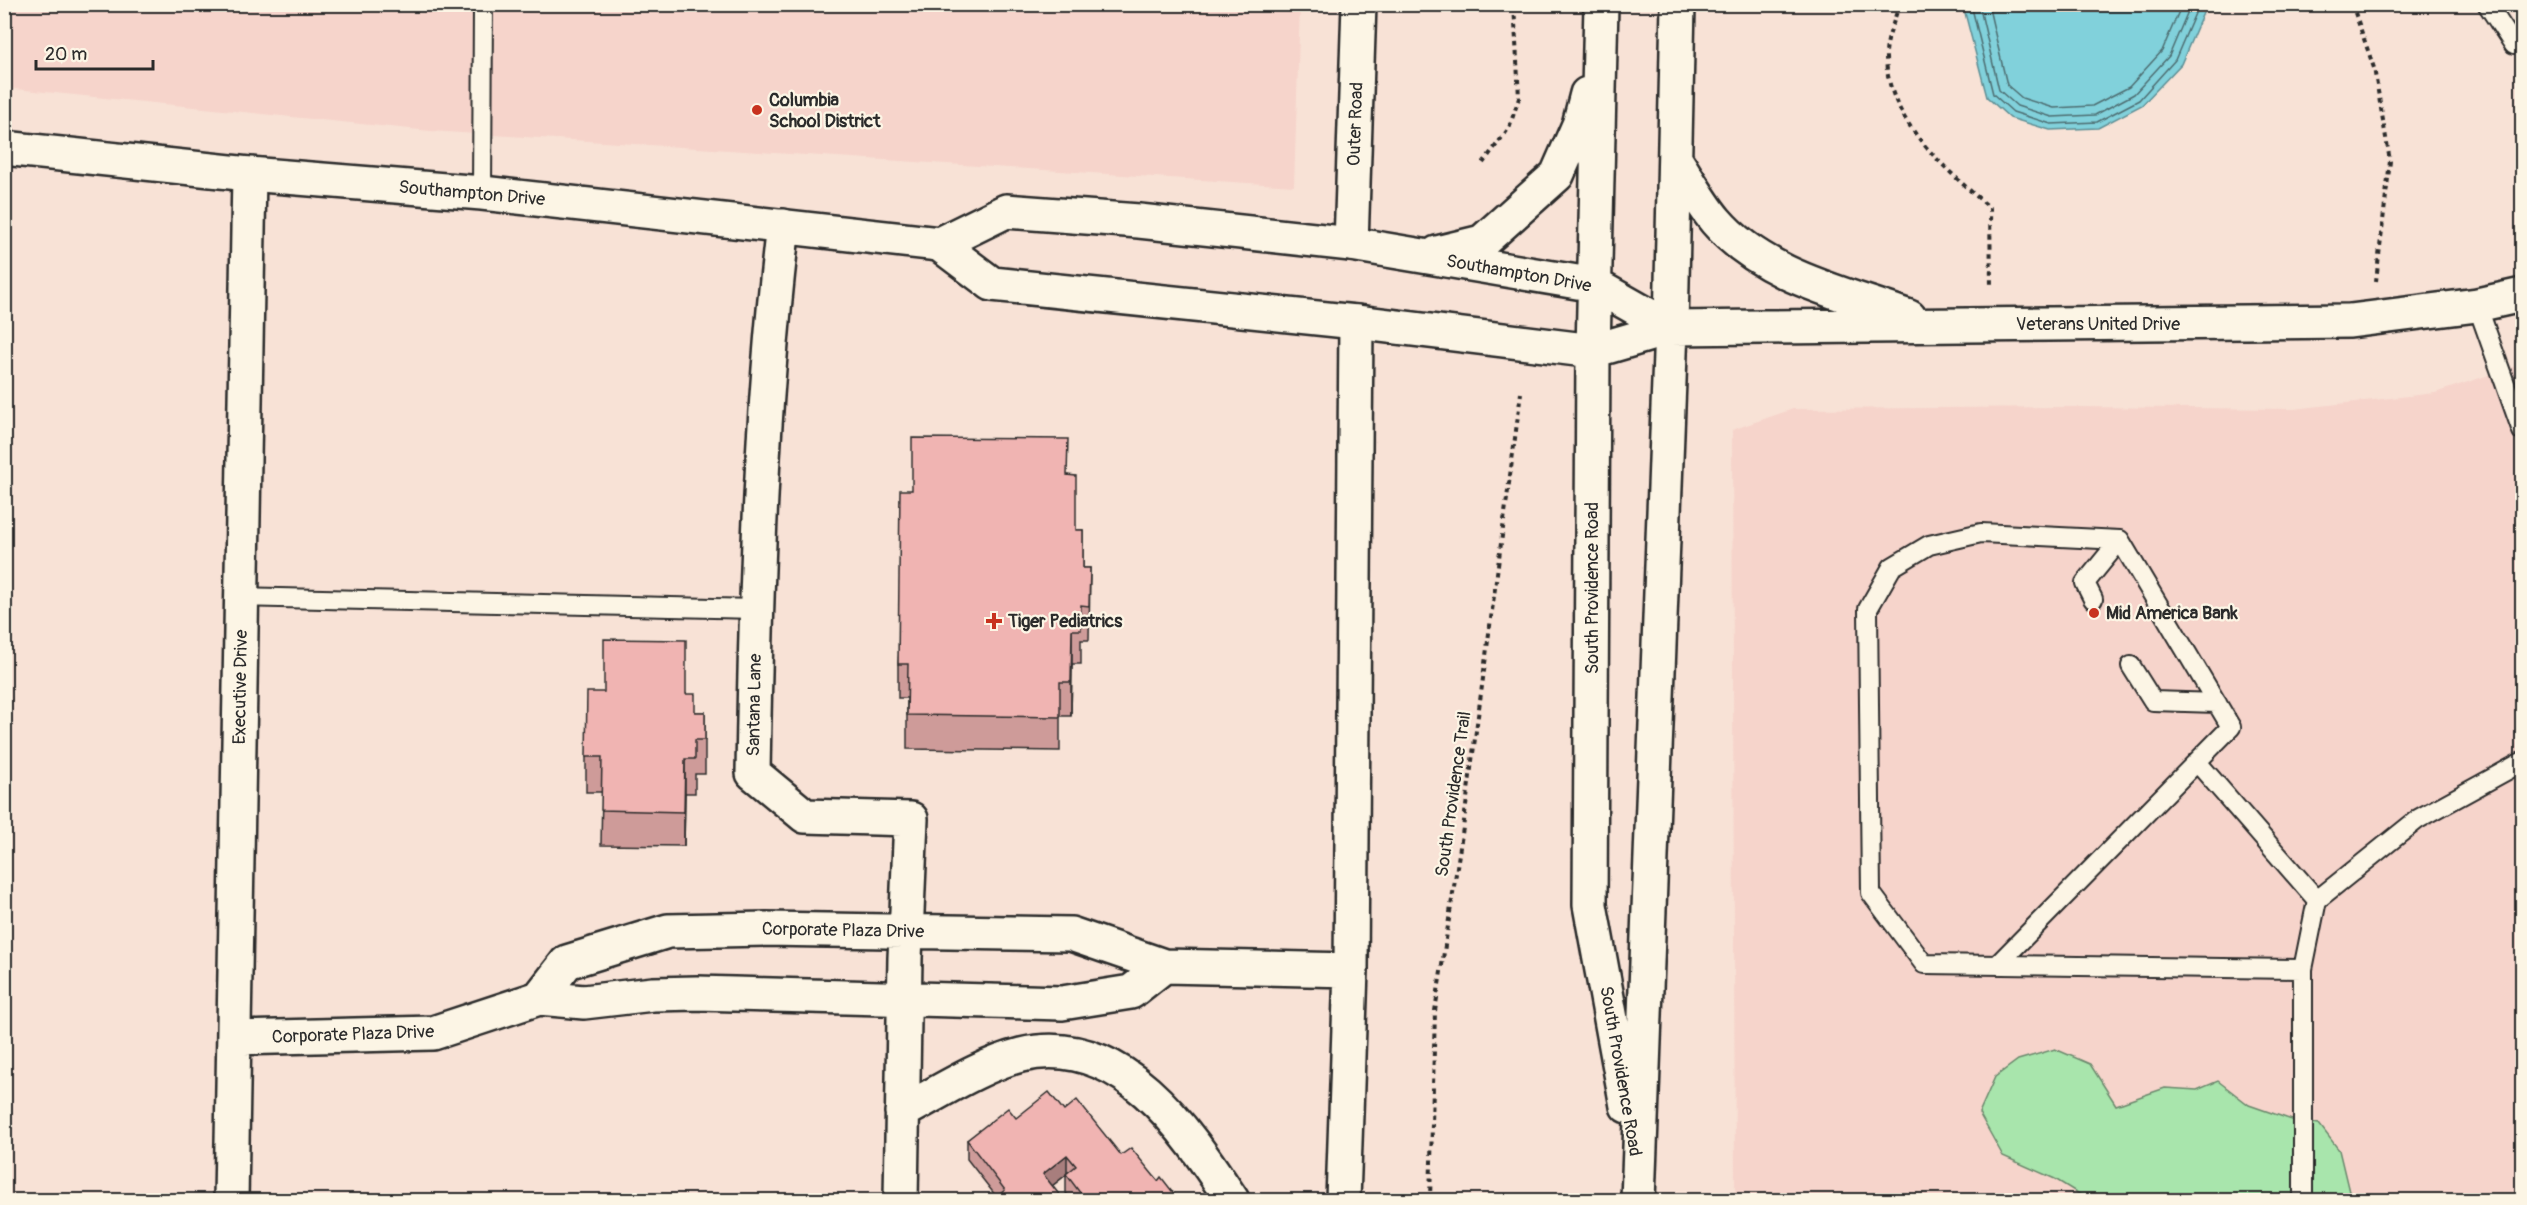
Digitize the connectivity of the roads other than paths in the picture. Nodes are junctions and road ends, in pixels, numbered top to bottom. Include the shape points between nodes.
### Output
1 (483, 4) edge
2 (1359, 4) edge
3 (1600, 4) edge
4 (1678, 4) edge
5 (2487, 4) edge
6 (2523, 41) edge
7 (1600, 43) junction
8 (4, 148) edge
9 (1675, 159) junction
10 (249, 174) junction
11 (482, 193) junction
12 (783, 226) junction
13 (939, 244) junction
14 (1351, 244) junction
15 (1424, 256) junction
16 (1595, 285) junction
17 (2523, 295) edge
18 (2478, 305) junction
19 (1356, 322) junction
20 (1928, 324) junction
21 (1671, 328) junction
22 (1593, 351) junction
23 (2523, 431) edge
24 (2120, 540) junction
25 (241, 597) junction
26 (2093, 599) dead end
27 (756, 609) junction
28 (2131, 666) dead end
29 (2217, 703) junction
30 (2197, 762) junction
31 (2523, 762) edge
32 (2317, 900) junction
33 (907, 931) junction
34 (1998, 964) junction
35 (1164, 966) junction
36 (2303, 969) junction
37 (1350, 970) junction
38 (539, 998) junction
39 (904, 999) junction
40 (234, 1038) junction
41 (902, 1112) junction
42 (1638, 1167) junction
43 (231, 1200) edge
44 (901, 1200) edge
45 (1232, 1200) edge
46 (1342, 1200) edge
47 (1638, 1200) edge
48 (2303, 1200) edge

1 - 11 lane
2 - 14 street, Outer Road
3 - 7 street, South Providence Road
4 - 9 street, South Providence Road
5 - 6 lane via 2514,45
7 - 15 street via 1580,125 1557,175 1482,242
7 - 16 street, South Providence Road
8 - 10 street, Southampton Drive
9 - 20 street via 1716,220 1744,247 1788,273
9 - 21 street, South Providence Road
10 - 11 street, Southampton Drive
10 - 25 street, Executive Drive
11 - 12 street, Southampton Drive
12 - 13 street, Southampton Drive
12 - 27 street, Santana Lane via 769,350
13 - 14 street, Southampton Drive via 1006,211
13 - 19 street via 992,284
14 - 15 street, Southampton Drive
15 - 16 street, Southampton Drive
16 - 21 street, Southampton Drive
16 - 22 street, South Providence Road
17 - 18 street, Veterans United Drive
18 - 20 street, Veterans United Drive via 2350,321
18 - 23 lane
19 - 22 street
19 - 37 street
20 - 21 street, Veterans United Drive
21 - 22 street
21 - 42 street, South Providence Road
22 - 42 street, South Providence Road via 1590,905
24 - 26 lane via 2085,583
24 - 29 lane
24 - 34 lane via 1980,533 1929,545 1892,567 1868,609 1871,893 1924,964
25 - 27 lane
25 - 40 street, Executive Drive
27 - 33 street, Santana Lane via 753,773 805,816 911,819
28 - 29 lane via 2153,701
29 - 30 lane via 2231,727
30 - 32 lane
30 - 34 lane
31 - 32 lane via 2418,819
32 - 36 lane
33 - 35 street, Corporate Plaza Drive via 1071,934
33 - 38 street, Corporate Plaza Drive via 668,931 567,962
33 - 39 street, Santana Lane
34 - 36 lane
35 - 37 street, Corporate Plaza Drive
35 - 39 street, Corporate Plaza Drive via 1131,992 1062,1003
36 - 48 lane
37 - 46 street
38 - 39 street, Corporate Plaza Drive via 584,1002 697,993
38 - 40 street, Corporate Plaza Drive via 433,1033
39 - 41 street, Santana Lane
40 - 43 street, Executive Drive
41 - 44 street, Santana Lane
41 - 45 street via 1022,1055 1054,1052 1091,1057 1124,1073 1168,1111
42 - 47 street, South Providence Road

